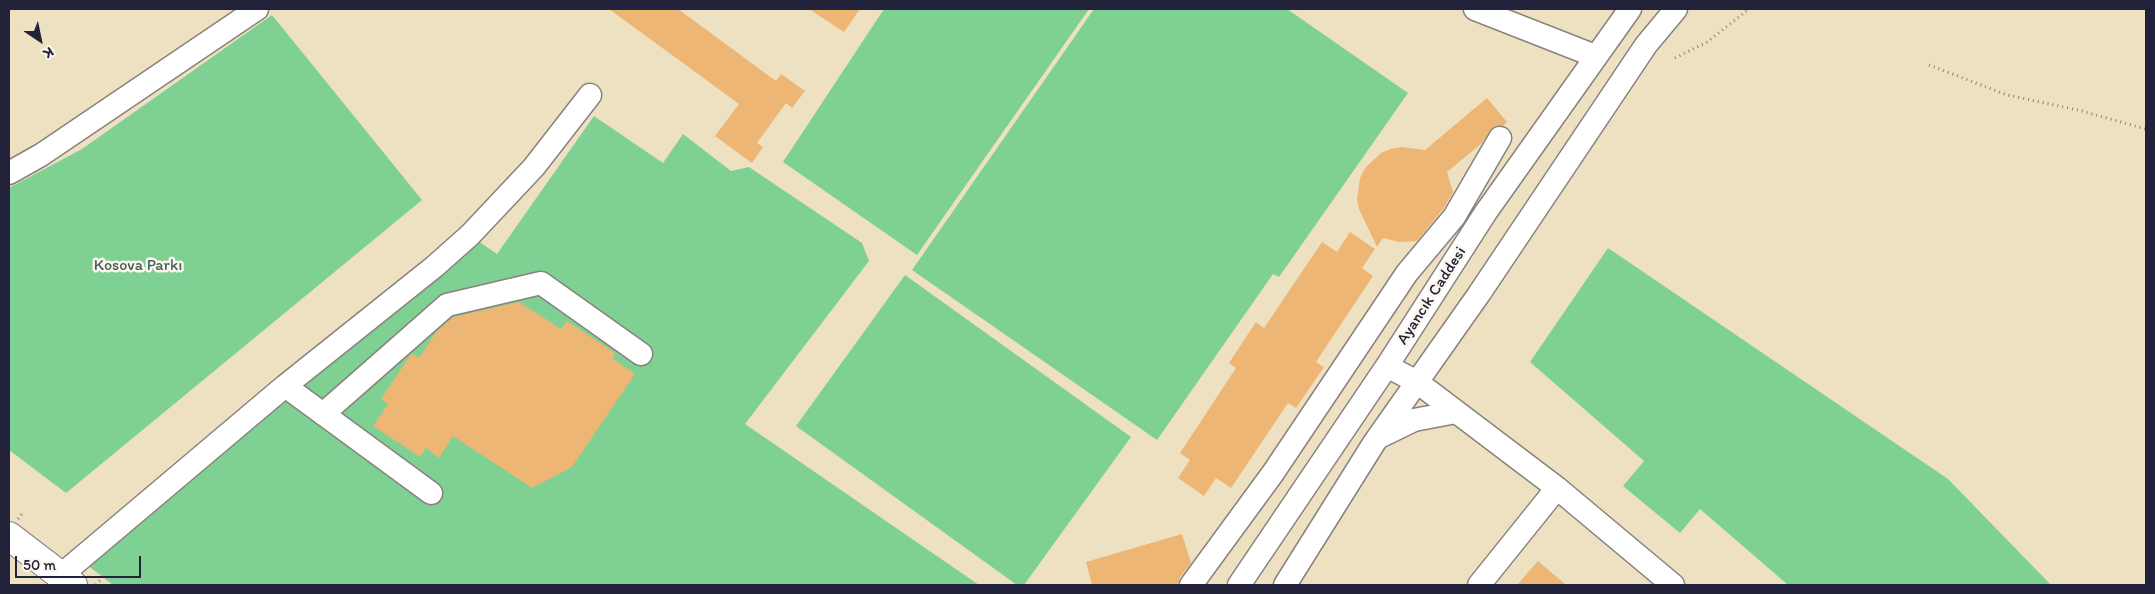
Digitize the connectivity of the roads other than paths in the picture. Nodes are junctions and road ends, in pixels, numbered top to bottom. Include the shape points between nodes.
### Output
1 (257, 9) edge
2 (1475, 9) edge
3 (1630, 9) edge
4 (1676, 9) edge
5 (1595, 56) junction
6 (590, 95) dead end
7 (1500, 138) dead end
8 (9, 174) edge
9 (641, 354) dead end
10 (1387, 366) junction
11 (1417, 382) junction
12 (285, 386) junction
13 (1456, 412) junction
14 (323, 414) junction
15 (1378, 437) junction
16 (1557, 488) junction
17 (431, 492) dead end
18 (1234, 525) junction
19 (9, 536) edge
20 (1265, 547) junction
21 (66, 581) edge
22 (1191, 585) edge
23 (1239, 585) edge
24 (1285, 585) edge
25 (1479, 585) edge
26 (1673, 585) edge

1 - 8 street
2 - 5 street
3 - 5 street, Ayancık Caddesi
4 - 11 street via 1646,46
5 - 10 street, Ayancık Caddesi via 1486,212
6 - 12 street via 534,167 470,235
7 - 18 street via 1454,217 1407,273 1273,473
9 - 14 street via 541,283 447,305
10 - 11 street
10 - 20 street, Ayancık Caddesi
11 - 13 street
11 - 15 street
12 - 14 street
12 - 21 street
13 - 15 street via 1414,420
13 - 16 street
14 - 17 street
15 - 24 street
16 - 25 street
16 - 26 street
18 - 20 street
18 - 22 street
19 - 21 main road
20 - 23 street, Ayancık Caddesi

